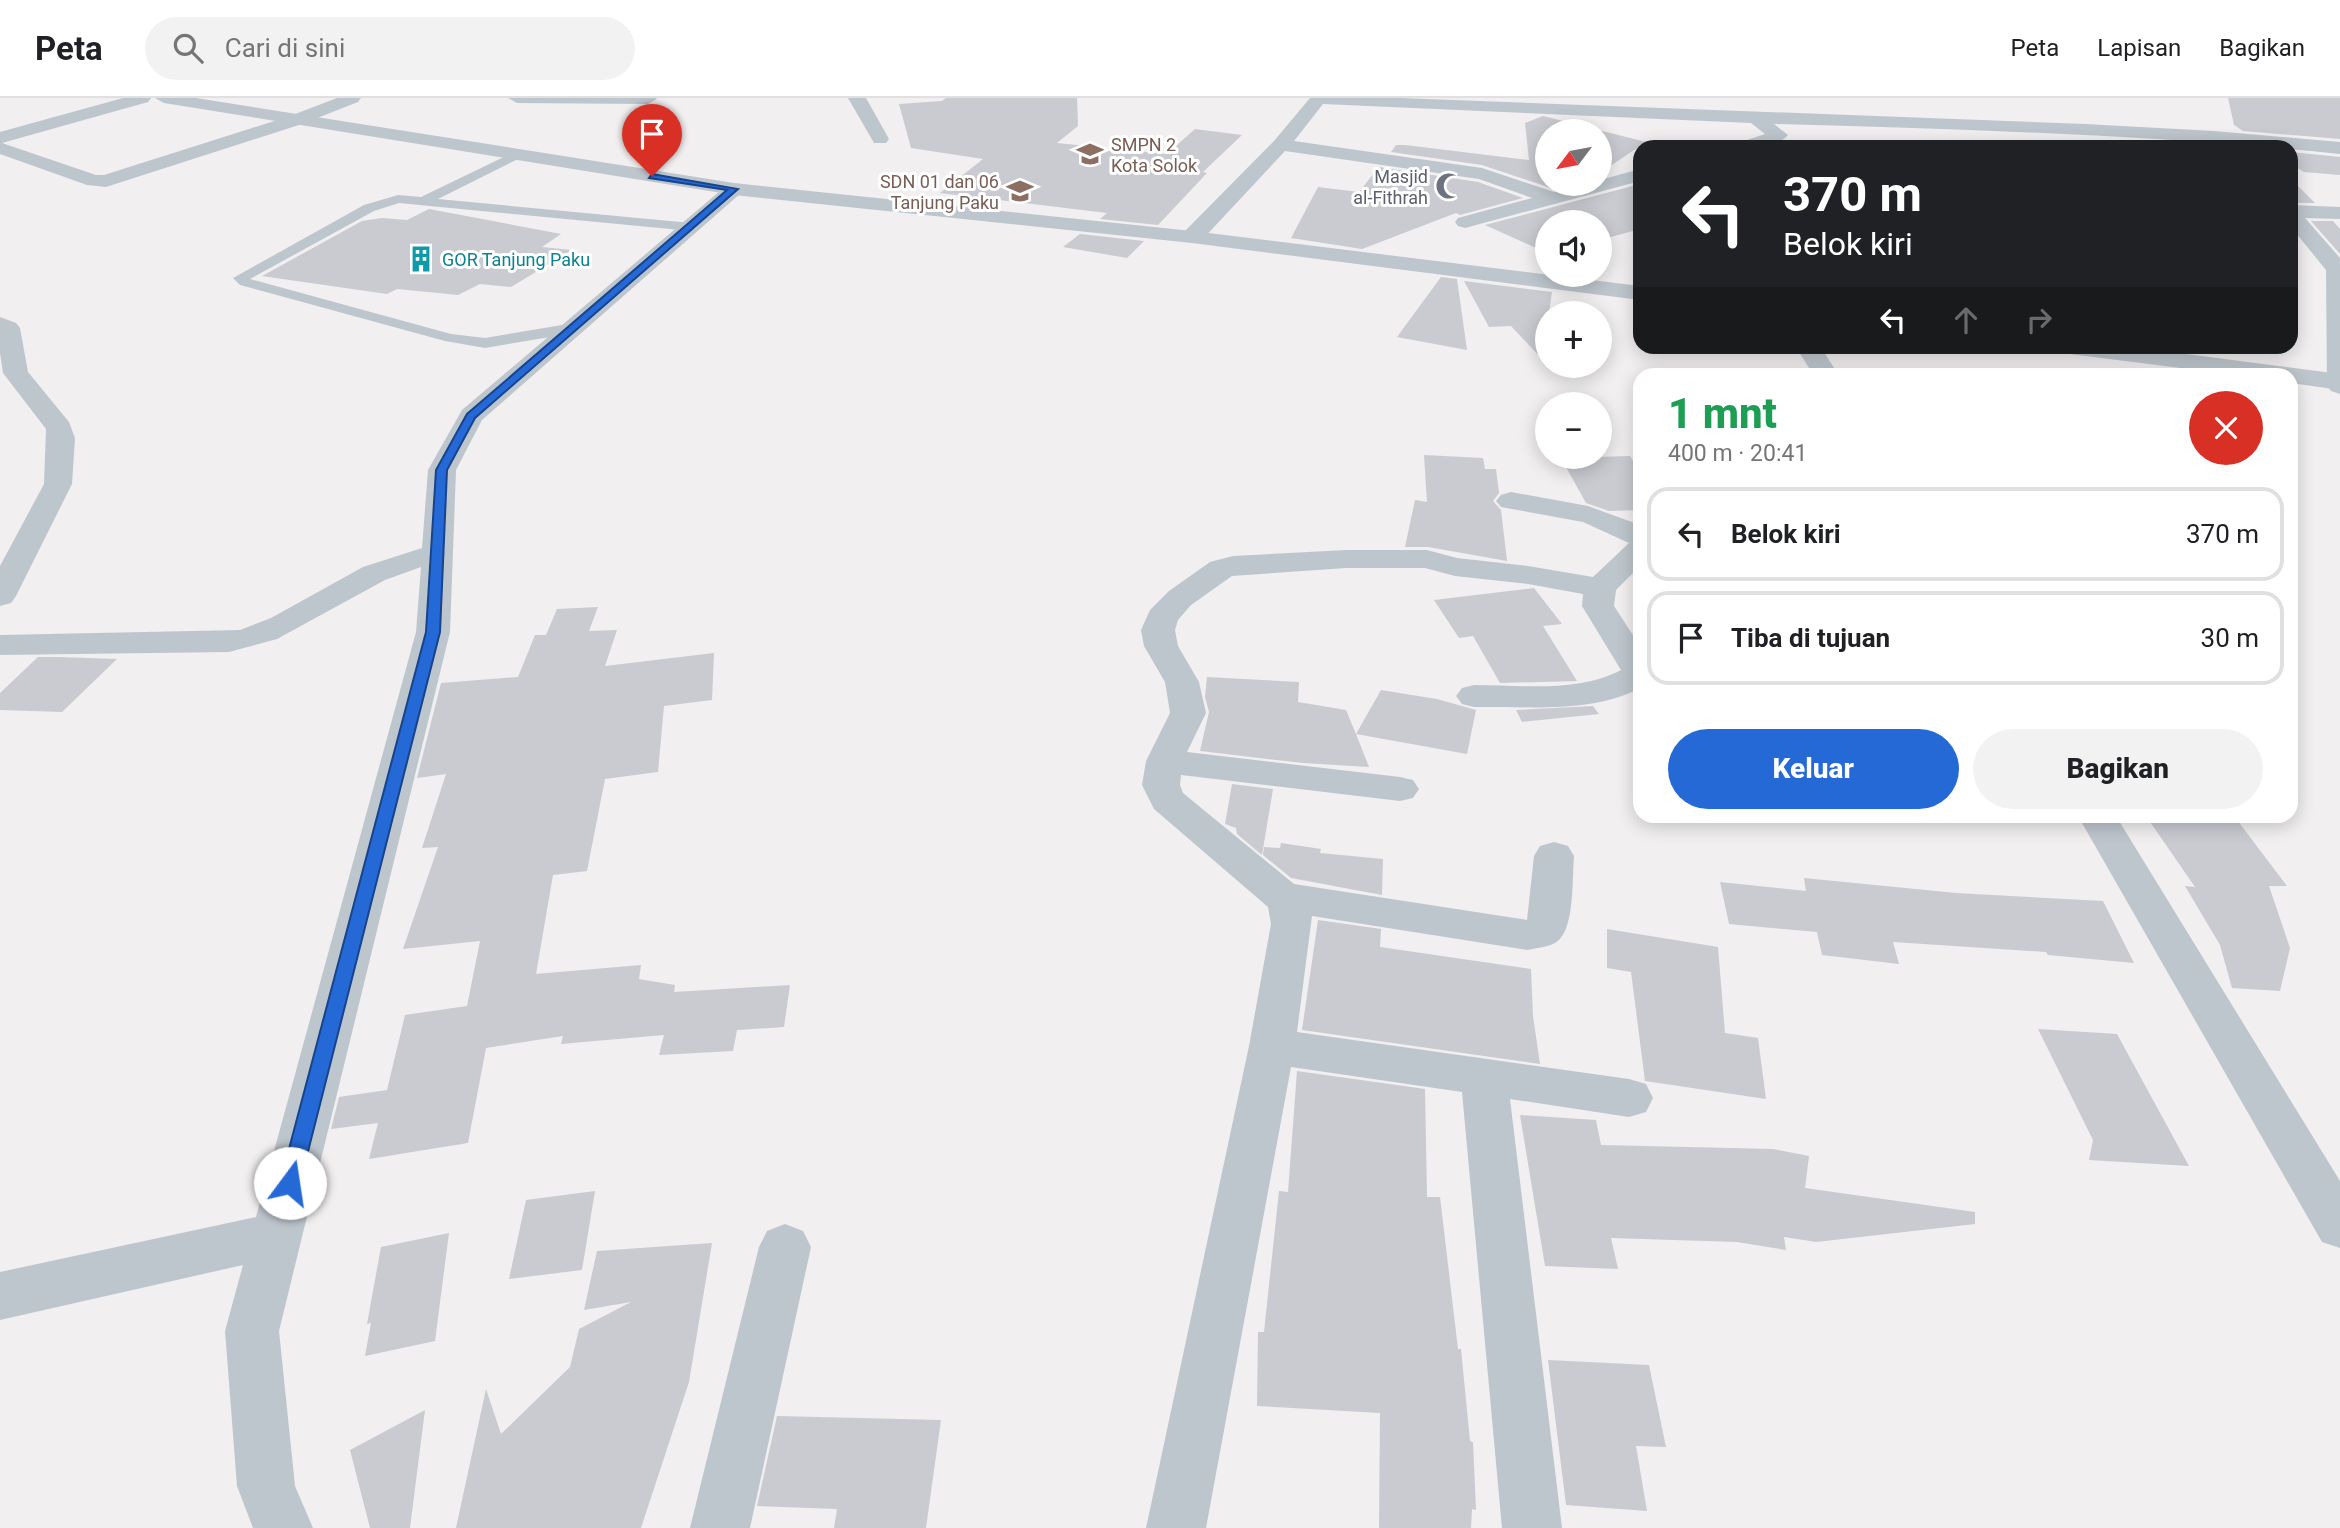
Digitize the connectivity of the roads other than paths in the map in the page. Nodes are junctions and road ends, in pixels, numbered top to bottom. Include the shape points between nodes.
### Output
1 (142, 98) edge
2 (164, 98) edge
3 (352, 98) edge
4 (517, 98) edge
5 (858, 98) edge
6 (1319, 98) edge
7 (1564, 98) edge
8 (648, 99) edge
9 (1671, 101) edge
10 (1750, 118) junction
11 (296, 120) junction
12 (1988, 125) junction
13 (2019, 126) junction
14 (2171, 134) junction
15 (880, 139) dead end
16 (1765, 140) edge
17 (2045, 140) edge
18 (2179, 140) edge
19 (2251, 140) edge
20 (2298, 144) edge
21 (1281, 145) junction
22 (2318, 145) junction
23 (3, 148) edge
24 (2340, 148) edge
25 (2340, 154) edge
26 (516, 155) junction
27 (1633, 176) edge
28 (734, 189) junction
29 (1553, 198) junction
30 (426, 201) junction
31 (2298, 211) edge
32 (2340, 213) edge
33 (1465, 222) dead end
34 (2298, 222) edge
35 (691, 227) junction
36 (1192, 237) junction
37 (1633, 292) edge
38 (0, 324) edge
39 (574, 328) junction
40 (2126, 354) edge
41 (2237, 368) edge
42 (2298, 376) edge
43 (2340, 383) edge
44 (1511, 501) dead end
45 (1633, 533) edge
46 (437, 553) junction
47 (1633, 556) edge
48 (1600, 588) junction
49 (0, 596) edge
50 (0, 645) edge
51 (1633, 662) edge
52 (1633, 678) edge
53 (1474, 696) dead end
54 (1164, 761) junction
55 (1400, 789) dead end
56 (2100, 823) edge
57 (1554, 856) dead end
58 (1283, 897) junction
59 (1272, 1046) junction
60 (1484, 1077) junction
61 (1629, 1098) dead end
62 (2340, 1226) edge
63 (277, 1234) junction
64 (785, 1247) dead end
65 (0, 1296) edge
66 (283, 1528) edge
67 (720, 1528) edge
68 (1177, 1528) edge
69 (1532, 1528) edge

1 - 23 street
2 - 11 street
3 - 11 street
4 - 8 street
5 - 15 street
6 - 10 street
6 - 21 street
7 - 9 street
9 - 12 street via 1965,116
10 - 12 street
10 - 16 street via 1779,135
11 - 23 street via 106,181 94,181
11 - 26 street
12 - 13 street
13 - 14 street
13 - 17 street
14 - 18 street
14 - 19 street
20 - 22 street
21 - 29 street via 1482,174
21 - 36 street
22 - 24 street
22 - 25 street
26 - 28 street
26 - 30 lane
27 - 29 street
28 - 35 street
28 - 36 street
29 - 33 street
30 - 35 lane
30 - 39 lane via 376,205 240,278 476,343
31 - 32 street
34 - 43 street via 2337,269
35 - 39 street
36 - 37 street
38 - 49 street via 8,328 16,373 59,428 61,438 58,484
39 - 46 street via 471,416 442,470
40 - 41 street
42 - 43 street
44 - 45 street via 1591,514
46 - 50 street via 367,577 264,634 244,640
46 - 63 street via 433,632
47 - 48 street
48 - 51 street via 1598,606
48 - 54 street via 1427,559 1346,559 1221,569 1180,598 1162,617 1158,629 1161,646 1182,682 1188,713
52 - 53 street via 1585,692
54 - 55 street
54 - 58 street via 1161,785 1167,800
56 - 62 street
57 - 58 street via 1548,925 1527,935
58 - 59 street via 1292,924
59 - 60 street
59 - 68 street
60 - 61 street
60 - 69 street
63 - 65 street
63 - 66 street via 252,1331 266,1486
64 - 67 street

